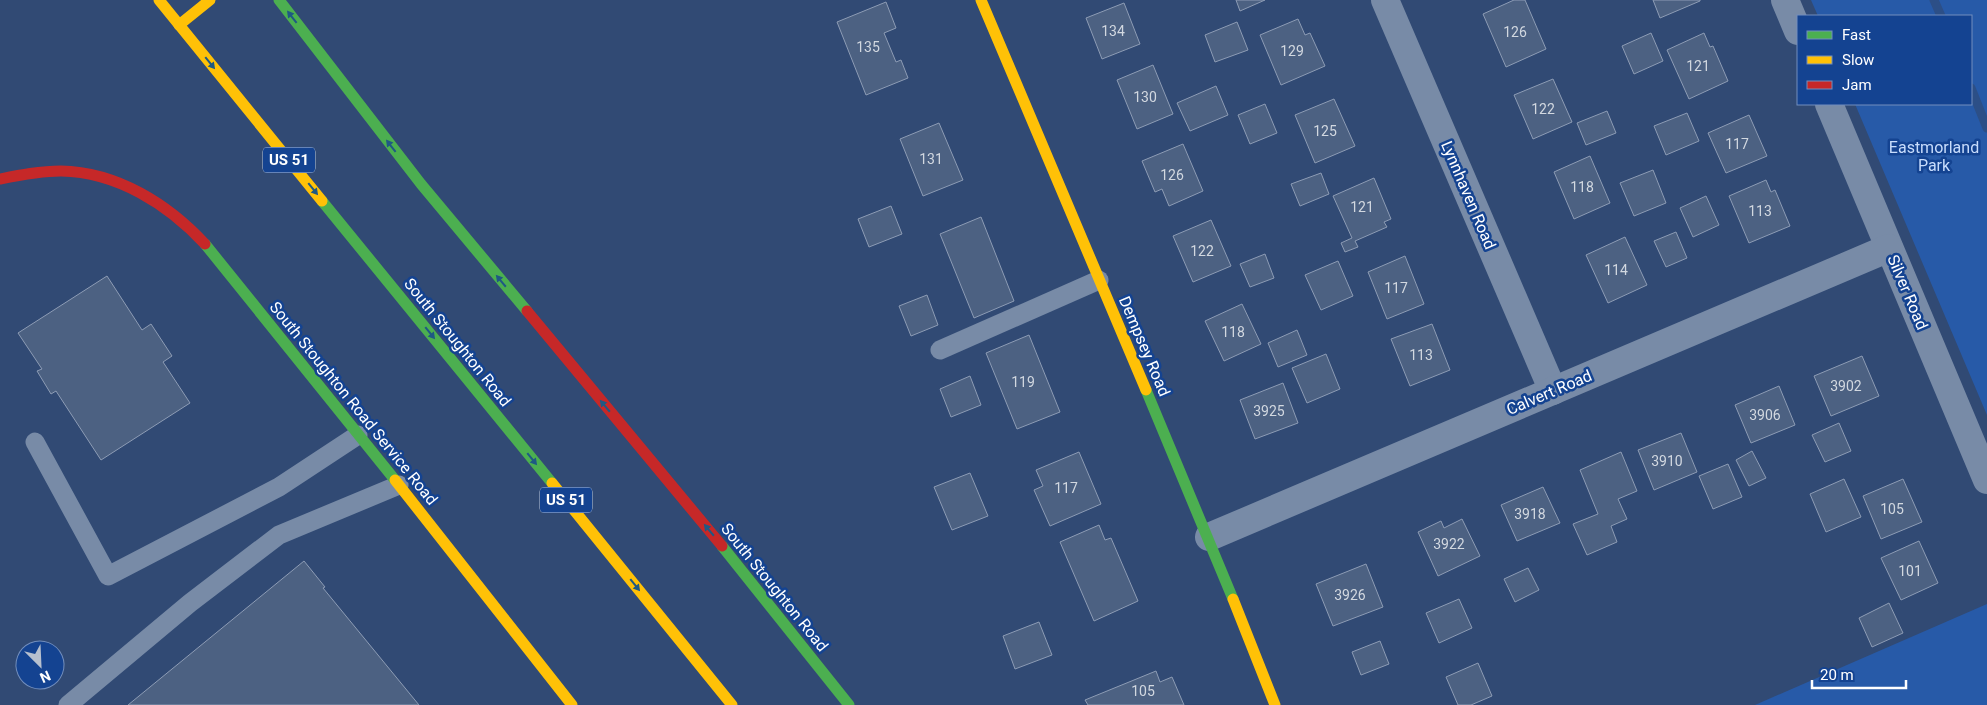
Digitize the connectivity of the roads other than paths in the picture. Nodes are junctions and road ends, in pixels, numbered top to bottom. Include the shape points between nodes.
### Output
1 (159, 0) edge
2 (210, 0) edge
3 (279, 0) edge
4 (982, 0) edge
5 (1385, 0) edge
6 (1785, 0) edge
7 (179, 25) junction
8 (1797, 29) edge
9 (1829, 105) edge
10 (0, 179) edge
11 (1889, 248) junction
12 (1099, 280) junction
13 (940, 350) dead end
14 (1553, 390) junction
15 (358, 435) junction
16 (35, 442) dead end
17 (1987, 480) edge
18 (399, 485) junction
19 (1209, 537) junction
20 (740, 568) junction
21 (858, 698) dead end
22 (68, 705) edge
23 (572, 705) edge
24 (732, 705) edge
25 (849, 705) edge
26 (1275, 705) edge

1 - 7 main road, South Stoughton Road / US 51
2 - 7 main road
20 -> 3 main road, South Stoughton Road via 421,184
4 - 12 main road, Dempsey Road
5 - 14 street, Lynnhaven Road
6 - 8 street
7 -> 24 main road, South Stoughton Road / US 51
9 - 11 street, Silver Road
10 - 15 main road, South Stoughton Road Service Road via 32,173 72,172 106,179 136,190 180,218 204,243
11 - 14 street, Calvert Road
11 - 17 street, Silver Road
12 - 13 lane
12 - 19 main road, Dempsey Road
14 - 19 street, Calvert Road
15 - 16 lane via 279,487 108,576
15 - 18 main road, South Stoughton Road Service Road
18 - 22 lane via 279,535 190,603
18 - 23 main road, South Stoughton Road Service Road
19 - 26 main road, Dempsey Road
20 - 21 main road
20 - 25 main road, South Stoughton Road

